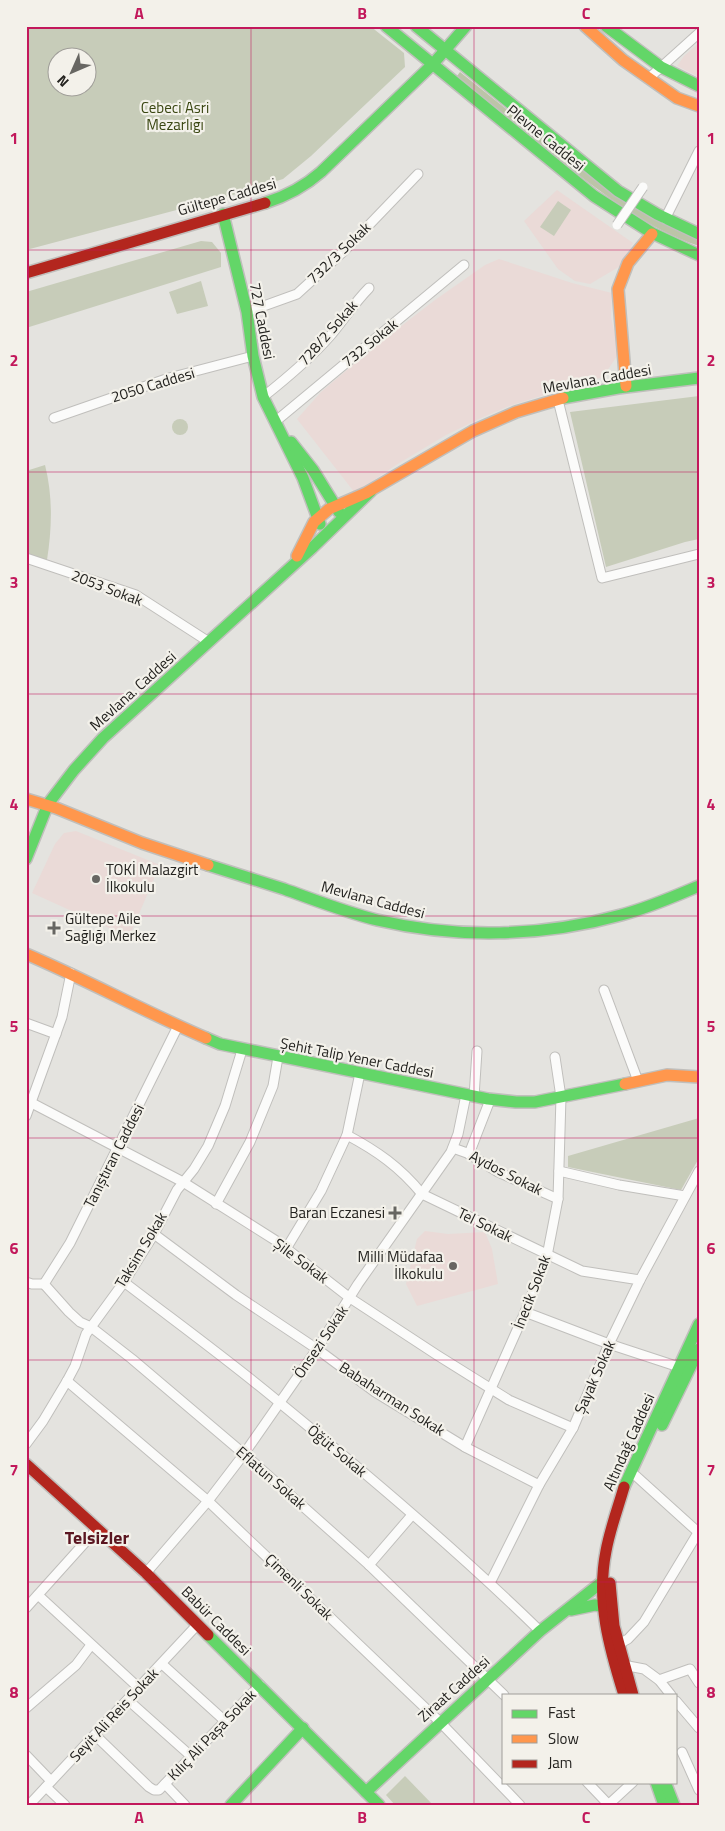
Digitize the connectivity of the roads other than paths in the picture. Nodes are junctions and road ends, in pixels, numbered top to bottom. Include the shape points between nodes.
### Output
1 (386, 26) edge
2 (416, 26) edge
3 (466, 26) edge
4 (585, 26) edge
5 (606, 26) edge
6 (699, 33) edge
7 (445, 50) junction
8 (433, 64) junction
9 (661, 67) junction
10 (649, 78) junction
11 (699, 86) edge
12 (699, 106) edge
13 (699, 151) edge
14 (418, 174) dead end
15 (643, 187) dead end
16 (223, 214) junction
17 (665, 219) junction
18 (617, 225) dead end
19 (652, 234) junction
20 (699, 234) edge
21 (699, 255) edge
22 (464, 265) dead end
23 (26, 273) edge
24 (369, 288) dead end
25 (247, 312) junction
26 (253, 356) junction
27 (699, 378) edge
28 (626, 386) junction
29 (264, 397) junction
30 (558, 400) junction
31 (54, 418) dead end
32 (279, 426) junction
33 (371, 491) junction
34 (334, 507) junction
35 (344, 516) junction
36 (318, 518) junction
37 (326, 535) junction
38 (699, 554) edge
39 (26, 558) edge
40 (289, 568) junction
41 (209, 642) junction
42 (26, 798) edge
43 (48, 804) junction
44 (26, 859) edge
45 (699, 886) edge
46 (26, 954) edge
47 (71, 973) junction
48 (604, 990) dead end
49 (26, 1023) edge
50 (178, 1026) junction
51 (56, 1034) junction
52 (242, 1050) junction
53 (477, 1051) dead end
54 (278, 1057) junction
55 (554, 1057) dead end
56 (360, 1074) junction
57 (699, 1077) edge
58 (638, 1081) junction
59 (470, 1096) junction
60 (561, 1097) junction
61 (490, 1100) junction
62 (29, 1101) edge
63 (26, 1116) edge
64 (347, 1135) junction
65 (118, 1148) junction
66 (453, 1148) junction
67 (469, 1154) junction
68 (559, 1171) junction
69 (699, 1171) edge
70 (183, 1182) junction
71 (422, 1194) junction
72 (685, 1196) junction
73 (558, 1199) junction
74 (216, 1204) junction
75 (154, 1234) junction
76 (286, 1249) junction
77 (548, 1256) junction
78 (640, 1280) junction
79 (26, 1282) edge
80 (124, 1282) junction
81 (44, 1284) junction
82 (350, 1298) junction
83 (525, 1312) junction
84 (699, 1324) edge
85 (91, 1327) junction
86 (609, 1344) junction
87 (317, 1349) junction
88 (699, 1349) edge
89 (679, 1367) junction
90 (67, 1381) junction
91 (491, 1389) junction
92 (279, 1402) junction
93 (572, 1428) junction
94 (26, 1444) edge
95 (465, 1447) junction
96 (244, 1454) junction
97 (26, 1464) edge
98 (636, 1476) junction
99 (538, 1485) junction
100 (208, 1501) junction
101 (412, 1515) junction
102 (98, 1528) junction
103 (699, 1532) edge
104 (369, 1564) junction
105 (146, 1573) junction
106 (602, 1582) junction
107 (490, 1583) junction
108 (38, 1596) junction
109 (607, 1607) junction
110 (26, 1608) edge
111 (566, 1612) junction
112 (198, 1624) junction
113 (540, 1632) junction
114 (91, 1645) junction
115 (617, 1645) junction
116 (162, 1664) junction
117 (624, 1665) junction
118 (694, 1667) edge
119 (488, 1678) junction
120 (659, 1680) junction
121 (699, 1683) edge
122 (260, 1685) junction
123 (140, 1689) junction
124 (503, 1694) edge
125 (624, 1694) edge
126 (633, 1694) edge
127 (670, 1694) edge
128 (128, 1700) junction
129 (678, 1703) edge
130 (26, 1708) edge
131 (225, 1721) junction
132 (440, 1722) junction
133 (303, 1728) junction
134 (699, 1728) edge
135 (95, 1735) junction
136 (682, 1752) dead end
137 (26, 1755) edge
138 (192, 1757) junction
139 (49, 1784) junction
140 (165, 1784) junction
141 (590, 1784) edge
142 (631, 1784) edge
143 (657, 1784) edge
144 (666, 1784) edge
145 (699, 1790) edge
146 (366, 1792) junction
147 (608, 1804) edge
148 (29, 1805) edge
149 (65, 1805) edge
150 (185, 1805) edge
151 (231, 1805) edge
152 (379, 1805) edge
153 (520, 1805) edge
154 (664, 1805) edge
155 (674, 1805) edge

1 - 8 street, Plevne Caddesi
2 - 7 street, Plevne Caddesi
3 - 7 street, Gültepe Caddesi
4 - 10 street
5 - 9 street
6 - 9 street
7 - 8 street, Gültepe Caddesi
7 - 17 street, Plevne Caddesi via 610,185
8 - 16 street, Gültepe Caddesi via 305,186 278,199
8 - 19 street, Plevne Caddesi via 580,185
9 - 10 street
9 - 11 street
10 - 12 street via 677,98
13 - 17 street
14 - 25 street, 732/3 Sokak via 344,251 297,294
15 - 18 street, bridge
16 - 23 street, Gültepe Caddesi
16 - 25 street, 727 Caddesi
17 - 20 street, Plevne Caddesi
19 - 21 street, Plevne Caddesi
19 - 28 street via 628,263 618,289
22 - 32 street, 732 Sokak via 359,351
24 - 29 street, 728/2 Sokak via 331,335
25 - 26 street, 727 Caddesi
26 - 29 street, 727 Caddesi
26 - 31 street, 2050 Caddesi via 169,378
27 - 28 street, Mevlana. Caddesi
28 - 30 street, Mevlana. Caddesi
29 - 32 street, 727 Caddesi
30 - 33 street, Mevlana. Caddesi via 483,426
30 - 38 street via 602,578
32 - 34 street, 727 Caddesi via 313,470
32 - 36 street, 727 Caddesi
33 - 34 street, Mevlana. Caddesi
33 - 35 street, Mevlana. Caddesi
34 - 35 street, 727 Caddesi
34 - 36 street, Mevlana. Caddesi
35 - 37 street, Mevlana. Caddesi
36 - 37 street, 727 Caddesi
36 - 40 street, Mevlana. Caddesi
37 - 40 street, Mevlana. Caddesi
39 - 41 street, 2053 Sokak via 136,595
40 - 41 street, Mevlana. Caddesi
41 - 43 street, Mevlana. Caddesi via 103,738
42 - 43 street, Mevlana Caddesi
43 - 44 street, Mevlana. Caddesi
43 - 45 street, Mevlana Caddesi via 142,843 219,869 360,915 435,931 480,934 561,928 659,904
46 - 47 street, Şehit Talip Yener Caddesi
47 - 50 street, Şehit Talip Yener Caddesi
47 - 51 street
48 - 58 street
49 - 51 street
50 - 52 street, Şehit Talip Yener Caddesi
50 - 65 street, Tanıştıran Caddesi
51 - 62 street
52 - 54 street, Şehit Talip Yener Caddesi
52 - 70 street, Taksim Sokak via 217,1126 198,1163
53 - 59 street, Önsezi Sokak
54 - 56 street, Şehit Talip Yener Caddesi
54 - 74 street via 273,1086 250,1142
55 - 60 street, İnecik Sokak
56 - 59 street, Şehit Talip Yener Caddesi
56 - 64 street
57 - 58 street, Şehit Talip Yener Caddesi via 667,1075
58 - 60 street, Şehit Talip Yener Caddesi
59 - 61 street, Şehit Talip Yener Caddesi
59 - 66 street, Önsezi Sokak
60 - 61 street, Şehit Talip Yener Caddesi via 526,1102
60 - 68 street, İnecik Sokak
61 - 67 street
62 - 63 street
62 - 65 street, Şile Sokak
64 - 71 street, Tel Sokak via 377,1151 407,1176
64 - 76 street via 321,1191
65 - 70 street, Şile Sokak
65 - 81 street, Tanıştıran Caddesi via 70,1243
66 - 67 street, Aydos Sokak
66 - 71 street, Önsezi Sokak
67 - 73 street, Aydos Sokak via 498,1172
68 - 72 street
68 - 73 street, İnecik Sokak
69 - 72 street, Şayak Sokak
70 - 74 street, Şile Sokak
70 - 75 street, Taksim Sokak
71 - 77 street, Tel Sokak
71 - 82 street, Önsezi Sokak
72 - 78 street, Şayak Sokak
73 - 77 street, İnecik Sokak
74 - 76 street, Şile Sokak
75 - 80 street, Taksim Sokak
75 - 87 street, Babaharman Sokak via 236,1295
76 - 82 street, Şile Sokak
77 - 78 street, Tel Sokak via 582,1271
77 - 83 street, İnecik Sokak
78 - 86 street, Şayak Sokak
79 - 81 street
80 - 85 street, Taksim Sokak
80 - 92 street, Öğüt Sokak
81 - 85 street, Eflatun Sokak via 80,1322
82 - 87 street, Önsezi Sokak
82 - 91 street, Şile Sokak
83 - 86 street
83 - 91 street, İnecik Sokak
84 - 89 street, Altındağ Caddesi
85 - 90 street, Taksim Sokak
85 - 96 street, Eflatun Sokak
86 - 89 street
86 - 93 street, Şayak Sokak
87 - 92 street, Önsezi Sokak
87 - 95 street, Babaharman Sokak via 375,1392
88 - 98 street, Altındağ Caddesi
89 - 106 street, Altındağ Caddesi via 625,1482 608,1541
90 - 94 street, Taksim Sokak
90 - 100 street, Çimenli Sokak
91 - 93 street, Şile Sokak
91 - 95 street, İnecik Sokak
92 - 96 street, Önsezi Sokak
92 - 101 street, Öğüt Sokak
93 - 99 street, Şayak Sokak
95 - 99 street, Babaharman Sokak
96 - 100 street, Önsezi Sokak
96 - 104 street, Eflatun Sokak
97 - 102 street, Babür Caddesi
98 - 103 street
98 - 109 street, Altındağ Caddesi via 619,1530
99 - 107 street, Şayak Sokak
100 - 105 street, Önsezi Sokak
100 - 132 street, Çimenli Sokak
101 - 104 street
101 - 107 street, Öğüt Sokak
102 - 105 street, Babür Caddesi
102 - 108 street
103 - 115 street via 644,1622 628,1639
104 - 119 street, Eflatun Sokak
105 - 112 street, Babür Caddesi
106 - 109 street, Altındağ Caddesi
106 - 111 street, Ziraat Caddesi
107 - 113 street, Öğüt Sokak
108 - 110 street
108 - 114 street
109 - 111 street, Ziraat Caddesi via 588,1606
109 - 115 street, Altındağ Caddesi
109 - 125 street, Altındağ Caddesi via 610,1652
111 - 113 street, Ziraat Caddesi
112 - 116 street, Seyit Ali Reis Sokak
112 - 122 street, Babür Caddesi
113 - 119 street, Ziraat Caddesi
114 - 123 street
114 - 130 street via 76,1665
115 - 117 street, Altındağ Caddesi
116 - 123 street, Seyit Ali Reis Sokak
116 - 131 street
117 - 120 street via 644,1669
117 - 126 street, Altındağ Caddesi
118 - 120 street
118 - 121 street
119 - 124 street, Eflatun Sokak
119 - 132 street, Ziraat Caddesi
120 - 127 street
122 - 131 street, Kılıç Ali Paşa Sokak
122 - 133 street, Babür Caddesi
123 - 128 street, Seyit Ali Reis Sokak
128 - 135 street, Seyit Ali Reis Sokak
128 - 138 street
129 - 134 street
131 - 138 street, Kılıç Ali Paşa Sokak
132 - 146 street, Ziraat Caddesi
132 - 153 street, Çimenli Sokak
133 - 146 street, Babür Caddesi
133 - 151 street
135 - 139 street, Seyit Ali Reis Sokak
135 - 140 street via 152,1789 158,1790
136 - 145 street
137 - 139 street
138 - 140 street, Kılıç Ali Paşa Sokak
139 - 148 street, Seyit Ali Reis Sokak
139 - 149 street
140 - 150 street
141 - 147 street
142 - 147 street
143 - 154 street
144 - 155 street
146 - 152 street, Babür Caddesi

